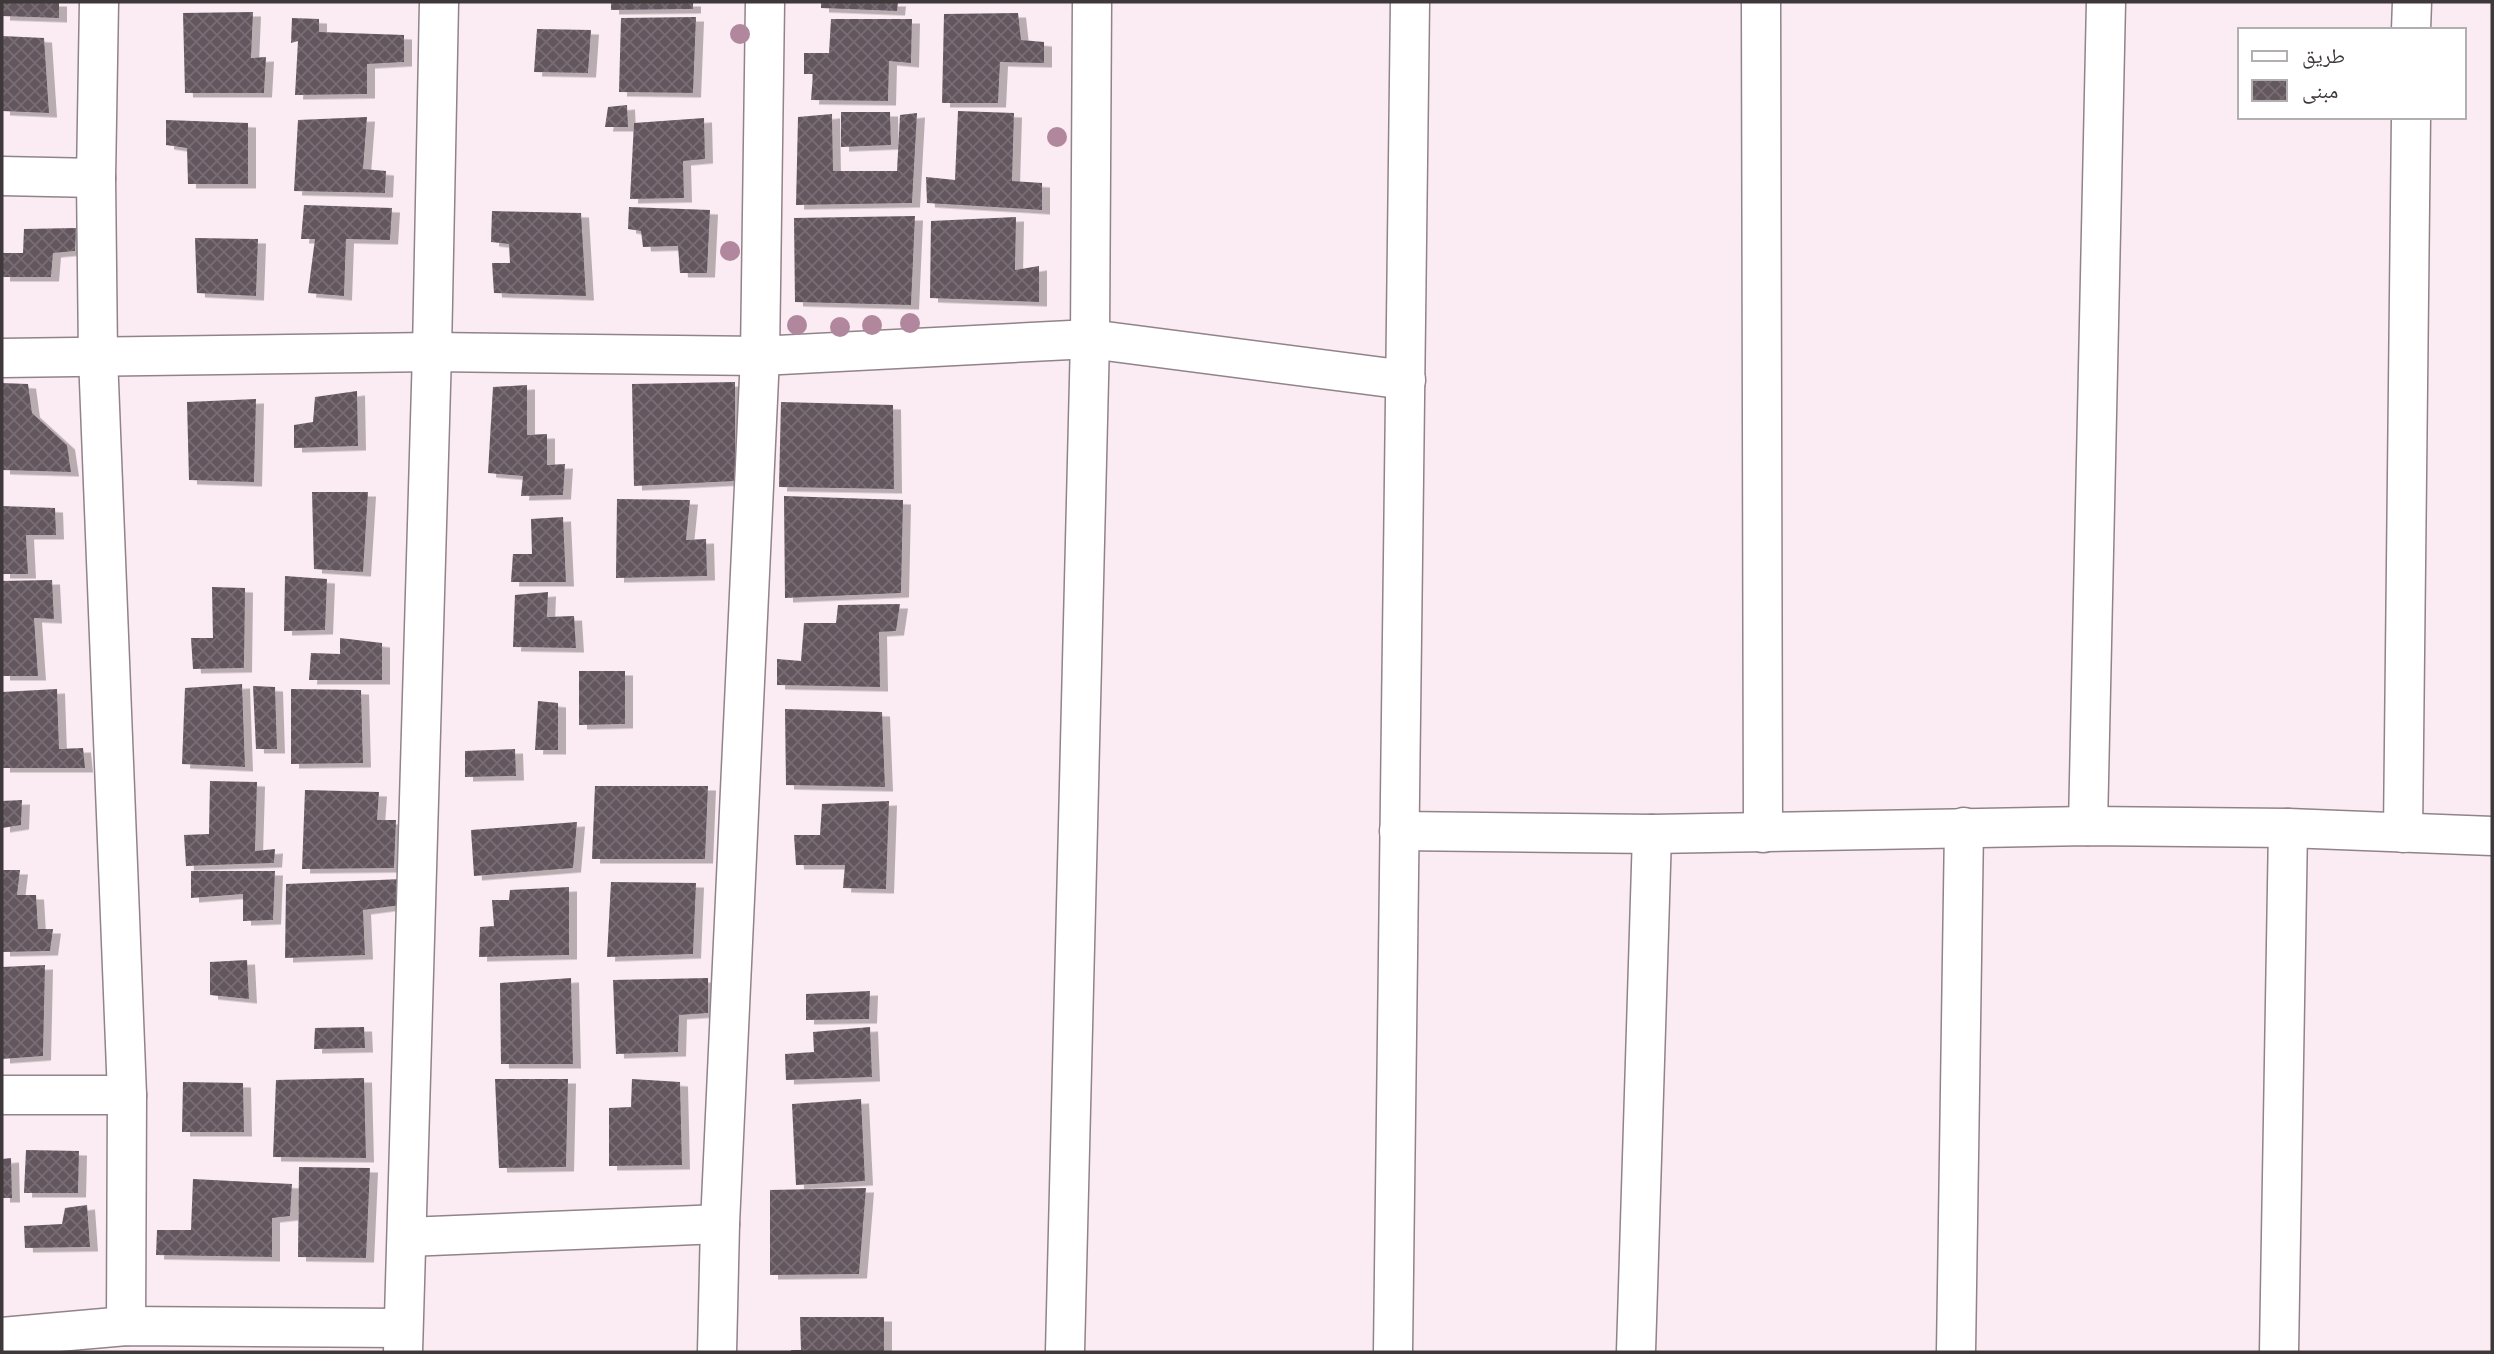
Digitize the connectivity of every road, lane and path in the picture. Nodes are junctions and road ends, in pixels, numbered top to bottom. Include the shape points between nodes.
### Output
1 (99, 2) edge
2 (439, 2) edge
3 (765, 2) edge
4 (1092, 2) edge
5 (1410, 2) edge
6 (1761, 2) edge
7 (2106, 2) edge
8 (2412, 2) edge
9 (2412, 28) edge
10 (2410, 119) edge
11 (2, 176) edge
12 (96, 178) junction
13 (1090, 339) junction
14 (432, 352) junction
15 (98, 356) junction
16 (760, 356) junction
17 (2, 358) edge
18 (1406, 380) junction
19 (2088, 826) junction
20 (1964, 827) junction
21 (2288, 828) junction
22 (1399, 831) junction
23 (1763, 833) junction
24 (2403, 833) junction
25 (1652, 835) junction
26 (2492, 836) edge
27 (2, 1095) edge
28 (127, 1095) junction
29 (720, 1224) junction
30 (407, 1237) junction
31 (126, 1326) junction
32 (2, 1337) edge
33 (403, 1340) edge
34 (717, 1352) edge
35 (1065, 1352) edge
36 (1393, 1352) edge
37 (1636, 1352) edge
38 (1956, 1352) edge
39 (2279, 1352) edge

1 - 12 street
2 - 14 street
3 - 16 street
4 - 13 street
5 - 18 street
6 - 23 street
7 - 19 street
8 - 9 street
10 - 24 street
11 - 12 street
12 - 15 street
13 - 16 street
13 - 18 street
13 - 35 street
14 - 15 street
14 - 16 street
14 - 30 street
15 - 17 street
15 - 28 street
16 - 29 street
18 - 22 street
19 - 20 street
19 - 21 street
20 - 23 street
20 - 38 street
21 - 24 street
21 - 39 street
22 - 25 street
22 - 36 street
23 - 25 street
24 - 26 street
25 - 37 street
27 - 28 street
28 - 31 street
29 - 30 street
29 - 34 street
30 - 33 street
31 - 32 street
31 - 33 street

